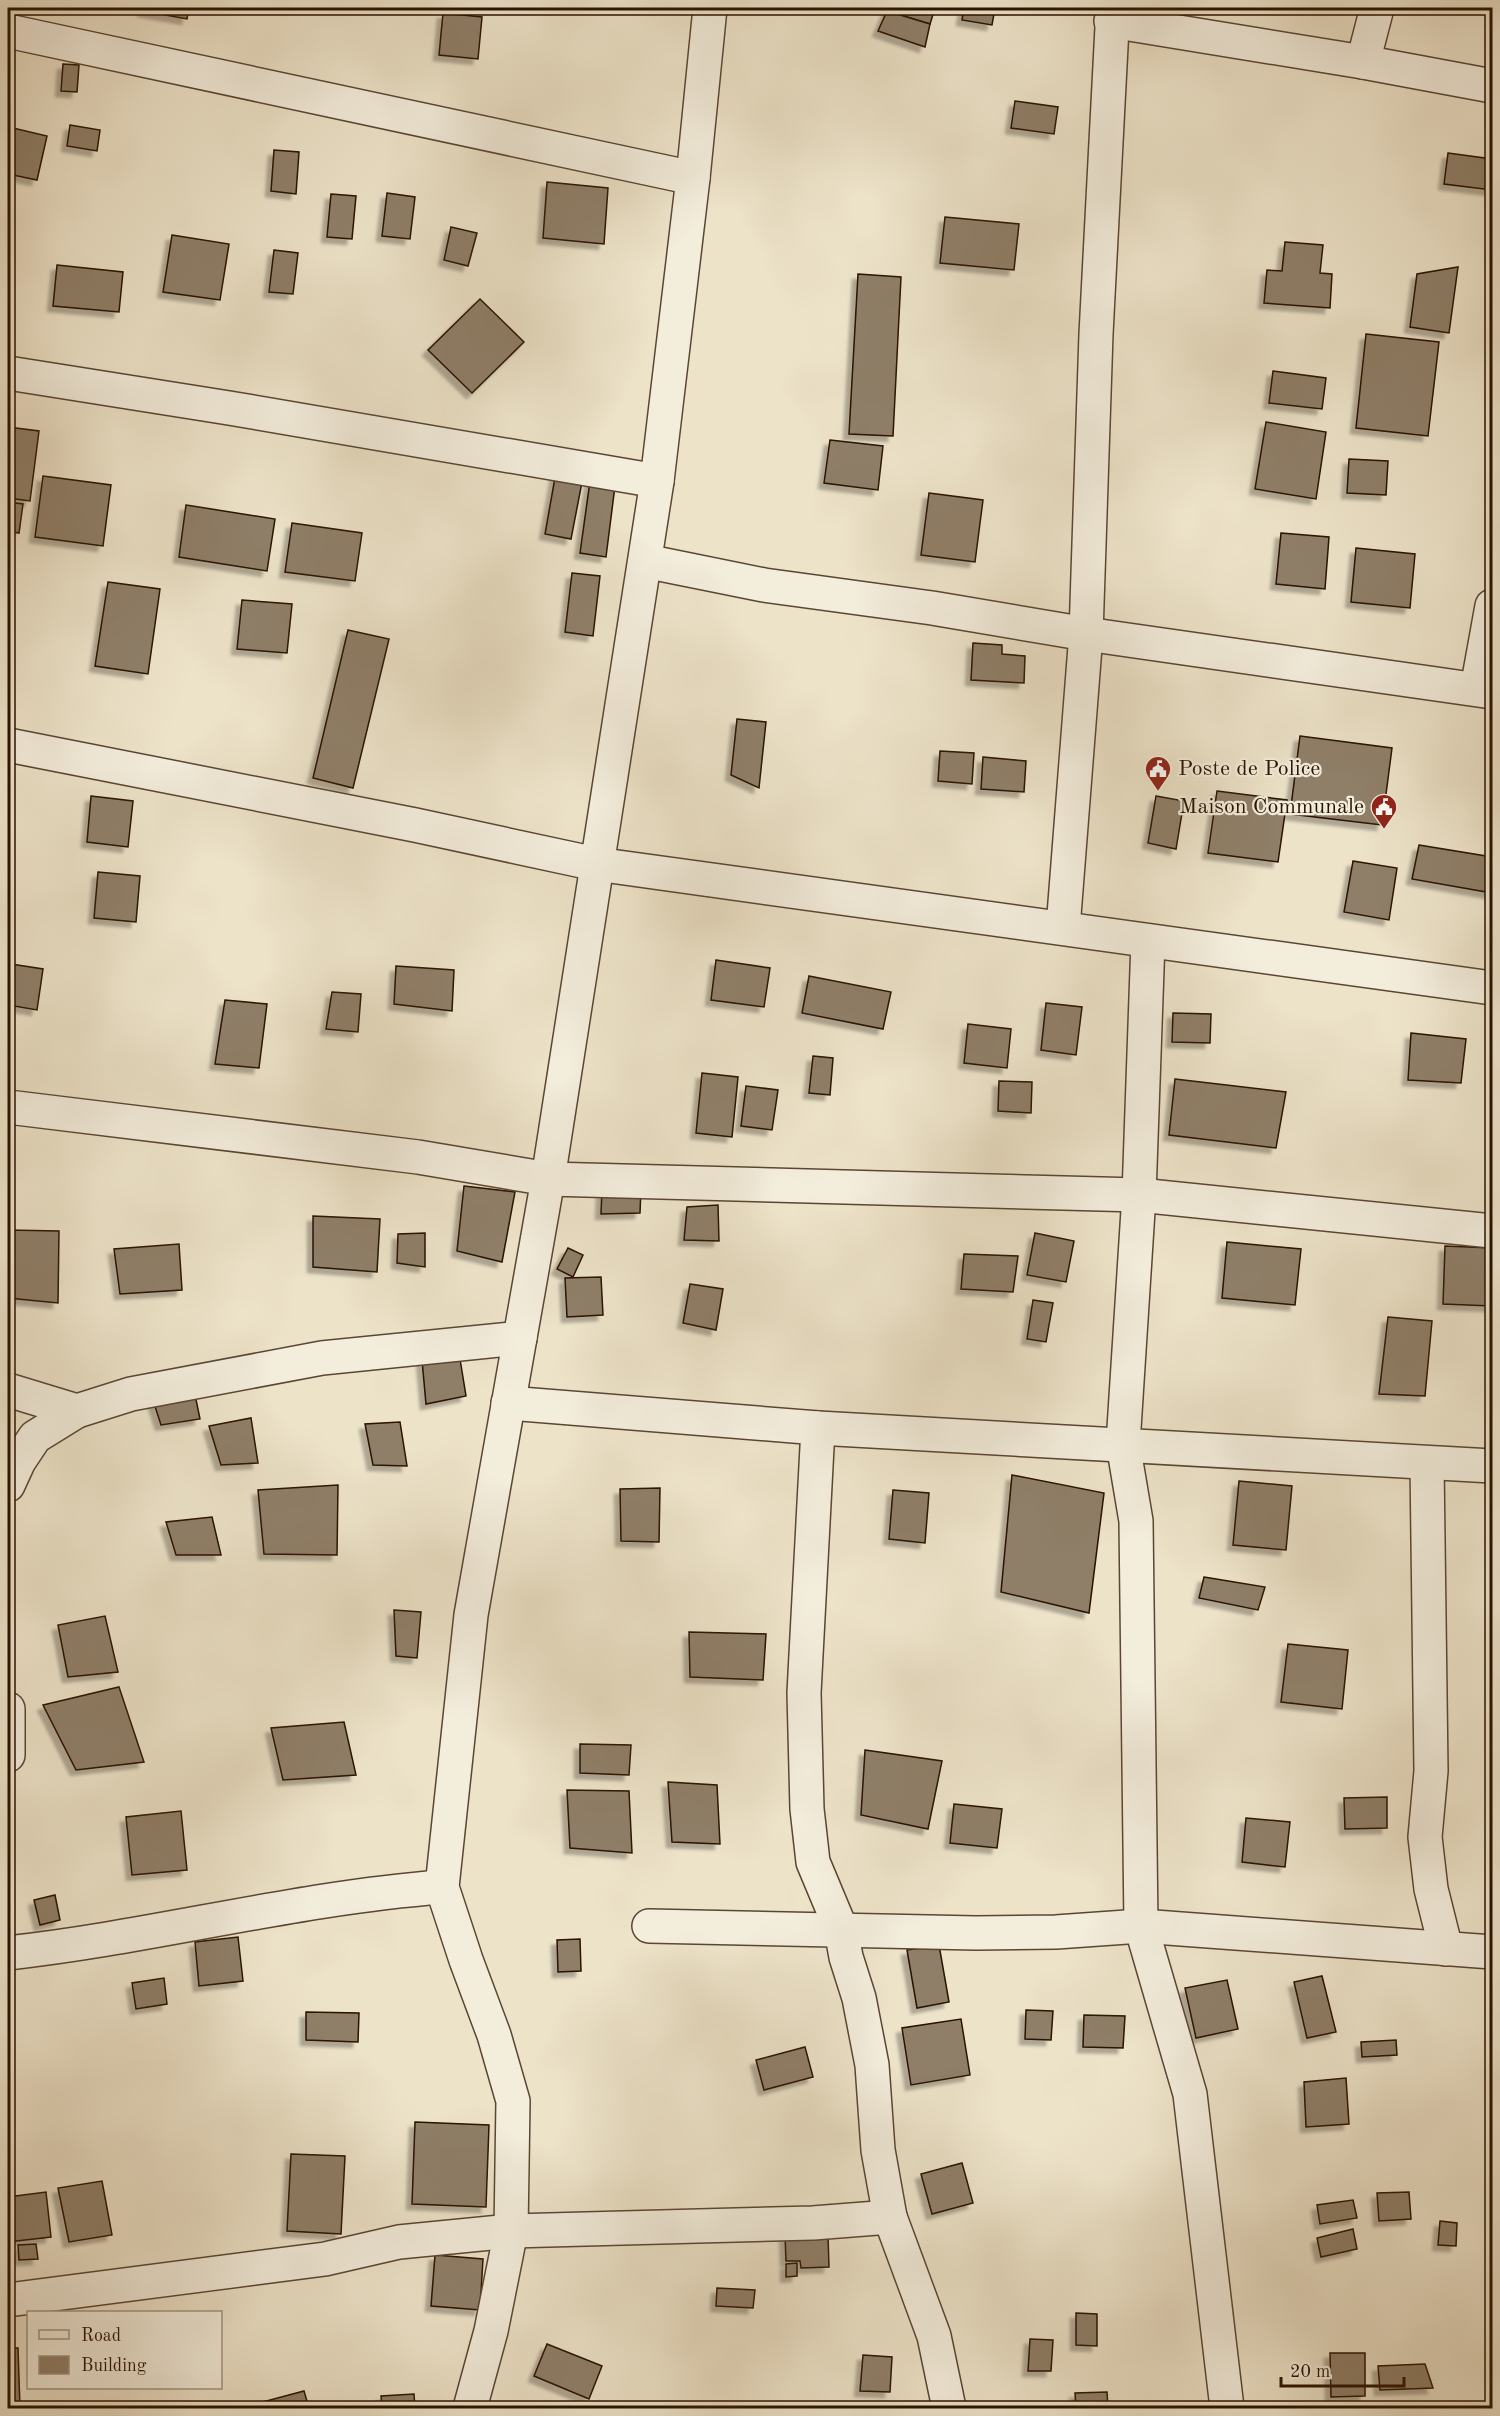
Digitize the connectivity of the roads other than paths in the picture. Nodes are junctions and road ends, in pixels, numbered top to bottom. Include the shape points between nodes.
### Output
1 (710, 8) edge
2 (1377, 8) edge
3 (1112, 14) edge
4 (8, 32) edge
5 (1363, 62) junction
6 (1492, 86) edge
7 (693, 178) junction
8 (8, 373) edge
9 (657, 481) junction
10 (645, 561) junction
11 (1492, 606) edge
12 (1086, 634) junction
13 (1485, 690) edge
14 (8, 745) edge
15 (596, 864) junction
16 (1063, 928) junction
17 (1148, 941) junction
18 (1492, 988) edge
19 (8, 1107) edge
20 (548, 1179) junction
21 (1139, 1195) junction
22 (1492, 1231) edge
23 (520, 1338) junction
24 (8, 1390) edge
25 (508, 1403) junction
26 (76, 1411) junction
27 (818, 1428) junction
28 (1123, 1444) junction
29 (1427, 1463) junction
30 (1492, 1467) edge
31 (8, 1485) edge
32 (8, 1710) edge
33 (8, 1755) edge
34 (442, 1887) junction
35 (649, 1926) dead end
36 (1141, 1926) junction
37 (841, 1929) junction
38 (1446, 1949) junction
39 (8, 1953) edge
40 (1492, 1953) edge
41 (890, 2217) junction
42 (511, 2231) junction
43 (8, 2300) edge
44 (470, 2409) edge
45 (949, 2409) edge
46 (1227, 2409) edge

1 - 7 street
2 - 5 street
3 - 5 street
3 - 12 street
4 - 7 street
5 - 6 street
7 - 9 street
8 - 9 street
9 - 10 street
10 - 12 street via 764,585
10 - 15 street
11 - 13 street
12 - 13 street
12 - 16 street
14 - 15 street
15 - 16 street
15 - 20 street
16 - 17 street
17 - 18 street
17 - 21 street
19 - 20 street via 418,1157
20 - 21 street
20 - 23 street
21 - 22 street
21 - 28 street
23 - 25 street
23 - 26 street via 322,1358 131,1394
24 - 26 street
25 - 27 street
25 - 34 street via 471,1615
26 - 31 street via 35,1437
27 - 28 street
27 - 37 street via 804,1693 807,1809 813,1862
28 - 29 street
28 - 36 street via 1136,1521
29 - 30 street
29 - 38 street via 1431,1771 1425,1837 1431,1889
32 - 33 street
34 - 39 street via 383,1891 70,1946
34 - 42 street via 513,2101
35 - 37 street
36 - 37 street via 976,1933
36 - 38 street
36 - 46 street via 1190,2094
37 - 41 street via 872,2065 878,2150
38 - 40 street
41 - 42 street via 813,2223
41 - 45 street via 934,2336
42 - 43 street via 399,2242 325,2259
42 - 44 street

